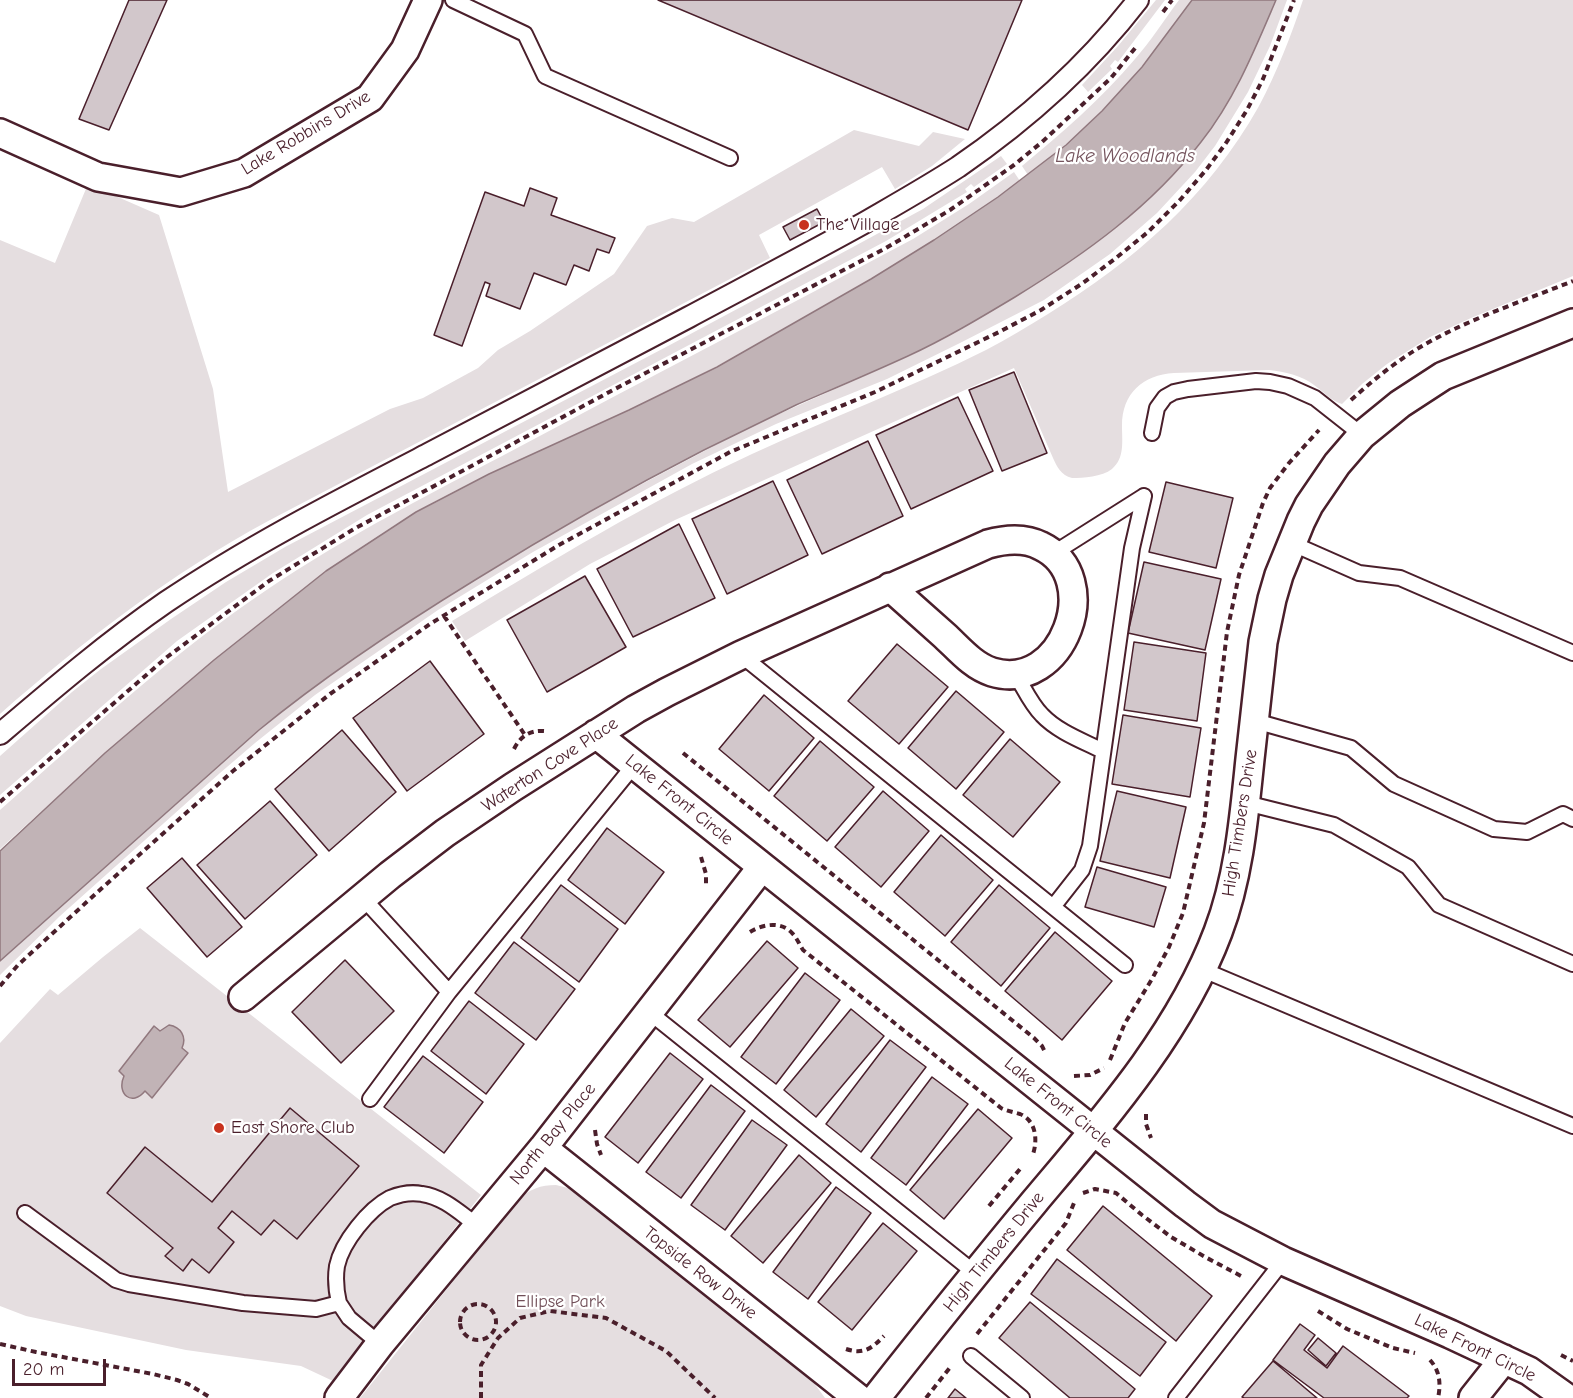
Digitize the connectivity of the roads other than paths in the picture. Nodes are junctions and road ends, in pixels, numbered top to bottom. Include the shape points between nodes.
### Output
1 (428, 0) edge
2 (453, 0) edge
3 (1138, 0) edge
4 (0, 133) edge
5 (730, 158) dead end
6 (1573, 323) edge
7 (1152, 434) dead end
8 (1362, 435) junction
9 (1291, 543) junction
10 (1054, 553) junction
11 (890, 587) junction
12 (1573, 653) edge
13 (741, 655) junction
14 (1016, 675) junction
15 (1255, 721) junction
16 (0, 734) edge
17 (596, 734) junction
18 (1103, 751) junction
19 (635, 764) junction
20 (1246, 803) junction
21 (1573, 819) edge
22 (762, 867) junction
23 (363, 898) junction
24 (1053, 907) junction
25 (1573, 964) edge
26 (1125, 965) dead end
27 (1201, 969) junction
28 (449, 992) junction
29 (243, 997) dead end
30 (649, 1012) junction
31 (370, 1099) dead end
32 (1573, 1126) edge
33 (1093, 1131) junction
34 (543, 1148) junction
35 (25, 1213) dead end
36 (478, 1226) junction
37 (1283, 1260) junction
38 (975, 1273) junction
39 (339, 1303) junction
40 (380, 1344) junction
41 (971, 1349) road end
42 (1503, 1359) junction
43 (339, 1398) edge
44 (858, 1398) edge
45 (876, 1398) edge
46 (1022, 1398) edge
47 (1176, 1398) edge
48 (1473, 1398) edge
49 (1567, 1398) edge

1 - 4 street, Lake Robbins Drive via 405,50 370,98 244,173 181,192 98,177
2 - 5 lane via 525,34 546,76
3 - 16 street via 1057,88 994,141 939,179 835,239 250,549 104,648
6 - 8 street, High Timbers Drive via 1443,376
7 - 8 lane via 1157,408 1174,392 1256,381 1288,386 1315,398
8 - 9 street, High Timbers Drive via 1318,492
9 - 12 lane via 1359,573 1400,578
9 - 15 street, High Timbers Drive via 1267,619
10 - 11 street, Waterton Cove Place via 1030,542 1000,541
10 - 14 street via 1066,568 1072,589 1069,624 1051,657 1035,669
10 - 18 lane via 1144,496 1132,548
11 - 13 street, Waterton Cove Place
11 - 14 street via 982,668
13 - 17 street, Waterton Cove Place
13 - 24 lane
14 - 18 lane via 1050,723
15 - 20 street, High Timbers Drive
15 - 21 lane via 1351,748 1394,784 1494,829 1527,832 1563,814
17 - 19 street, Lake Front Circle
17 - 23 street, Waterton Cove Place via 445,833
18 - 24 lane via 1087,857 1076,879
19 - 22 street, Lake Front Circle
19 - 28 lane
20 - 25 lane via 1334,825 1408,867 1439,905
20 - 27 street, High Timbers Drive via 1231,890 1218,933
22 - 30 street, North Bay Place
22 - 33 street, Lake Front Circle
23 - 28 lane
23 - 29 street, Waterton Cove Place
24 - 26 lane
27 - 32 lane
27 - 33 street, High Timbers Drive via 1151,1055
28 - 31 lane
30 - 34 street, North Bay Place
30 - 38 lane
33 - 37 street, Lake Front Circle via 1212,1224
33 - 38 street, High Timbers Drive
34 - 36 street, North Bay Place
34 - 44 street, Topside Row Drive
35 - 39 lane via 110,1277 129,1284 243,1304 316,1309
36 - 39 lane via 432,1197 415,1193 392,1198 369,1214 345,1245 337,1265
36 - 40 street, North Bay Place
37 - 42 street, Lake Front Circle
37 - 47 lane
38 - 45 street, High Timbers Drive
39 - 40 lane via 349,1318
40 - 43 street, North Bay Place
41 - 46 lane
42 - 48 street
42 - 49 street, Lake Front Circle via 1529,1371

